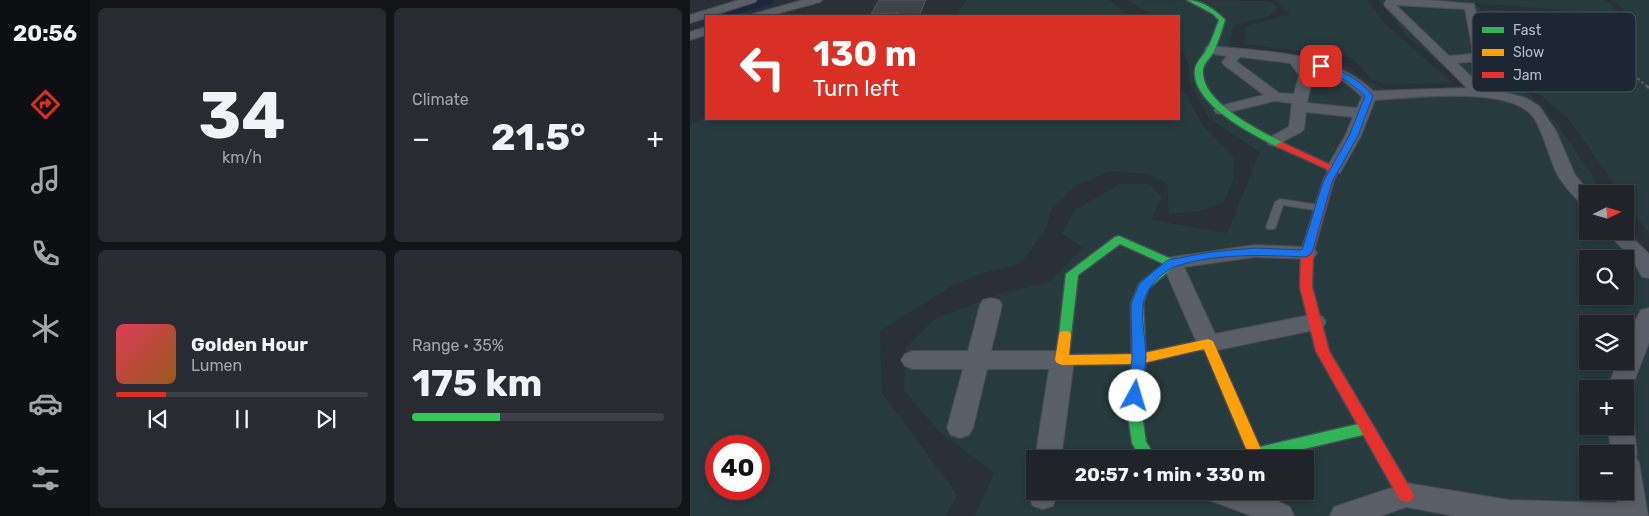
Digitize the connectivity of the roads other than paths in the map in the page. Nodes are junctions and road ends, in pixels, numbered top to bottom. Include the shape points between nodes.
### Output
1 (751, 0) edge
2 (816, 0) edge
3 (1190, 0) edge
4 (761, 15) edge
5 (1472, 15) edge
6 (690, 19) edge
7 (705, 32) edge
8 (690, 36) edge
9 (1211, 50) junction
10 (1236, 53) junction
11 (1472, 58) edge
12 (1446, 60) junction
13 (1296, 62) junction
14 (1472, 85) edge
15 (1480, 93) joint
16 (1369, 96) junction
17 (1275, 97) junction
18 (1300, 103) junction
19 (1221, 110) junction
20 (1362, 113) junction
21 (1274, 141) junction
22 (1334, 169) junction
23 (1579, 190) edge
24 (1320, 208) junction
25 (1271, 227) dead end
26 (1624, 240) edge
27 (1306, 253) junction
28 (1172, 263) junction
29 (1649, 272) edge
30 (991, 305) dead end
31 (1649, 315) edge
32 (1315, 322) junction
33 (1208, 344) junction
34 (1139, 358) junction
35 (913, 360) dead end
36 (978, 360) junction
37 (1062, 360) junction
38 (1623, 380) edge
39 (960, 428) dead end
40 (1367, 428) junction
41 (1049, 450) edge
42 (1144, 450) edge
43 (1406, 494) junction
44 (1246, 500) edge
45 (1631, 500) edge
46 (1280, 516) edge
47 (1344, 516) edge
48 (1633, 516) edge

1 - 6 street
2 - 4 street
3 - 9 street via 1222,20
5 - 12 street via 1470,6 1391,1 1390,5
7 - 8 street
9 - 10 street
9 - 19 street via 1200,68 1200,82
10 - 13 street
10 - 17 street via 1229,62
11 - 12 street
12 - 14 street
13 - 16 street via 1343,74
13 - 18 street via 1306,75
15 - 16 street
15 - 23 street via 1522,100 1534,109 1545,124 1565,173
16 - 20 street
17 - 18 street
17 - 19 street
18 - 20 street
18 - 21 street via 1296,129
19 - 21 street
20 - 22 street
21 - 22 street
22 - 24 street
24 - 25 lane via 1280,202
24 - 27 street
26 - 29 street via 1639,254
27 - 28 street via 1255,252
27 - 32 street via 1306,288
28 - 33 street
28 - 34 street via 1143,287 1137,304
28 - 37 street via 1119,239 1072,274
30 - 36 street
31 - 38 street
32 - 33 street
32 - 40 street via 1323,352
33 - 34 street
33 - 40 street via 1254,454
34 - 37 street
34 - 42 street via 1136,422 1139,443
35 - 36 street
36 - 37 street
36 - 39 street
37 - 41 street
40 - 43 street
43 - 47 street
43 - 48 street via 1509,513
44 - 46 street
45 - 48 street

